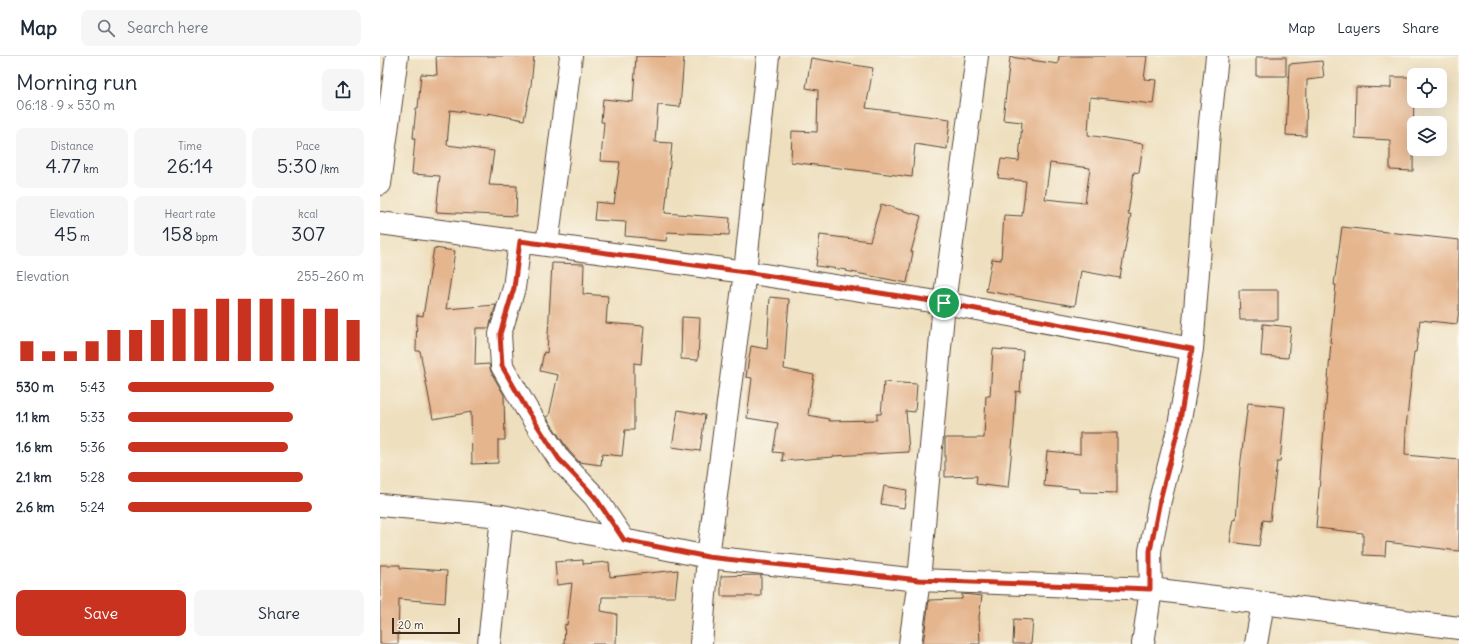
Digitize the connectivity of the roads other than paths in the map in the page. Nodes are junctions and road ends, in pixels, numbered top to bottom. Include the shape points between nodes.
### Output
1 (397, 56) edge
2 (571, 56) edge
3 (768, 56) edge
4 (977, 56) edge
5 (1217, 56) edge
6 (380, 184) edge
7 (380, 223) edge
8 (520, 241) junction
9 (547, 244) junction
10 (745, 272) junction
11 (944, 303) junction
12 (1192, 349) junction
13 (380, 505) edge
14 (502, 516) junction
15 (624, 540) junction
16 (708, 557) junction
17 (919, 580) junction
18 (1150, 589) junction
19 (1263, 603) junction
20 (1453, 633) edge
21 (489, 644) edge
22 (701, 644) edge
23 (910, 644) edge
24 (1143, 644) edge
25 (1256, 644) edge

1 - 6 street
2 - 9 street
3 - 10 street
4 - 11 street
5 - 12 street via 1208,132
7 - 8 street
8 - 9 street
8 - 15 street via 514,288 500,334 502,366 559,459 595,497
9 - 10 street
10 - 11 street
10 - 16 street
11 - 12 street
11 - 17 street
12 - 18 street via 1179,426 1150,551
13 - 14 street
14 - 15 street
14 - 21 street
15 - 16 street
16 - 17 street
16 - 22 street
17 - 18 street
17 - 23 street
18 - 19 street
18 - 24 street
19 - 20 street
19 - 25 street

